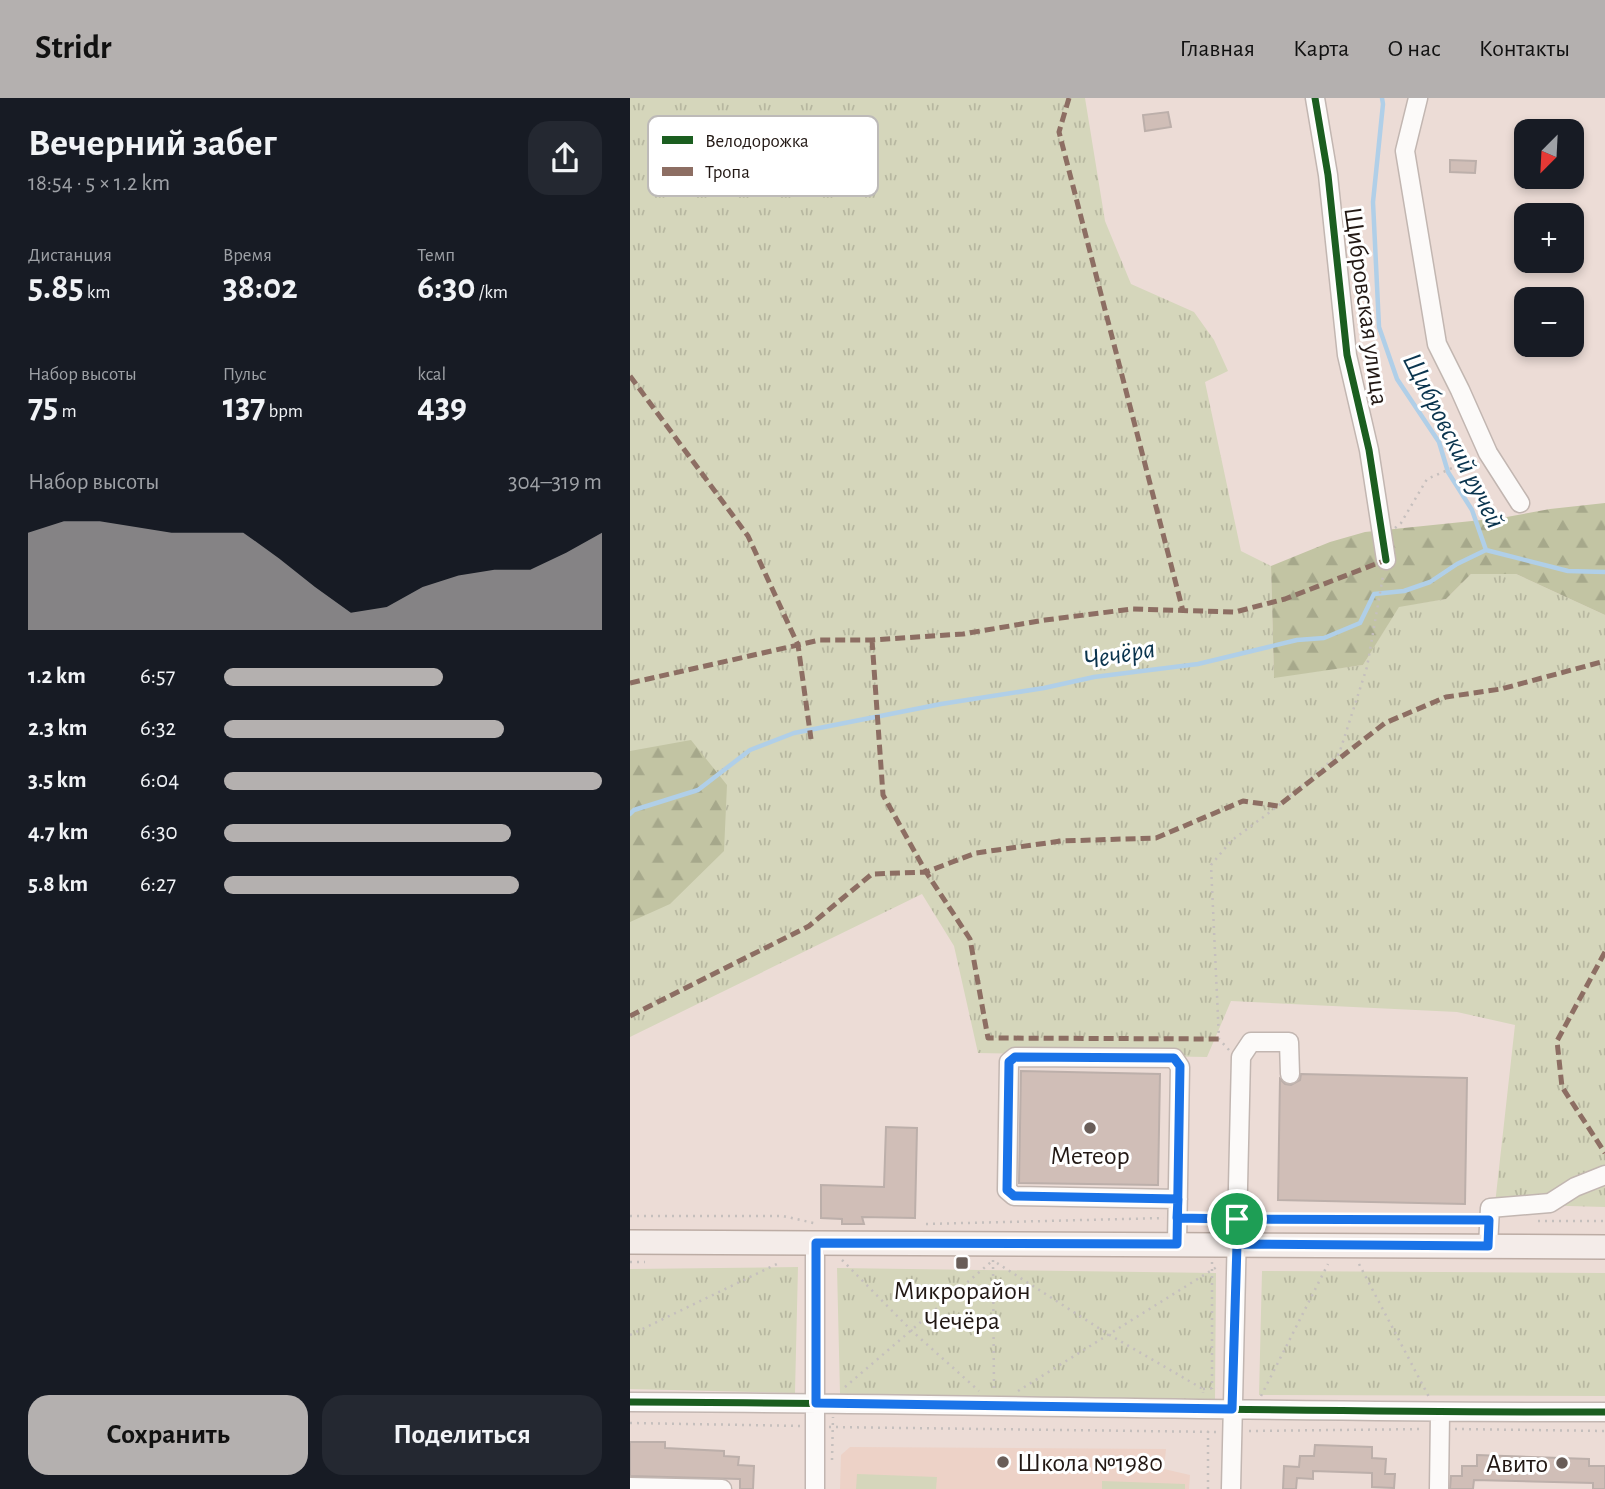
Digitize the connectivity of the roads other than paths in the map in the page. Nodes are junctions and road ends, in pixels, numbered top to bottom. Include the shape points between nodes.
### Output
1 (1315, 98) edge
2 (1418, 98) edge
3 (1520, 503) dead end
4 (1385, 568) road end
5 (1290, 1074) dead end
6 (1605, 1175) edge
7 (1178, 1199) junction
8 (818, 1234) junction
9 (630, 1242) edge
10 (1177, 1244) junction
11 (1237, 1244) junction
12 (1488, 1246) junction
13 (1605, 1247) edge
14 (630, 1402) edge
15 (825, 1403) junction
16 (1232, 1409) junction
17 (1605, 1412) edge
18 (1437, 1414) junction
19 (630, 1487) edge
20 (722, 1489) edge
21 (815, 1489) edge
22 (1231, 1489) edge
23 (1438, 1489) edge

1 - 4 street, Щибровская улица via 1347,355 1368,450
2 - 3 street via 1405,152 1437,344 1488,453
5 - 11 street via 1289,1042 1251,1042 1241,1057
6 - 12 street via 1550,1203 1490,1208
7 - 7 street via 1180,1066 1174,1058 1015,1057 1009,1062 1007,1190 1014,1196
7 - 10 street
8 - 9 main road
8 - 10 main road
8 - 15 street
10 - 11 main road
11 - 12 main road
11 - 16 street
12 - 13 main road
14 - 15 street
15 - 16 street
15 - 21 street
16 - 18 street
16 - 22 street
17 - 18 street
18 - 23 street
19 - 20 street

